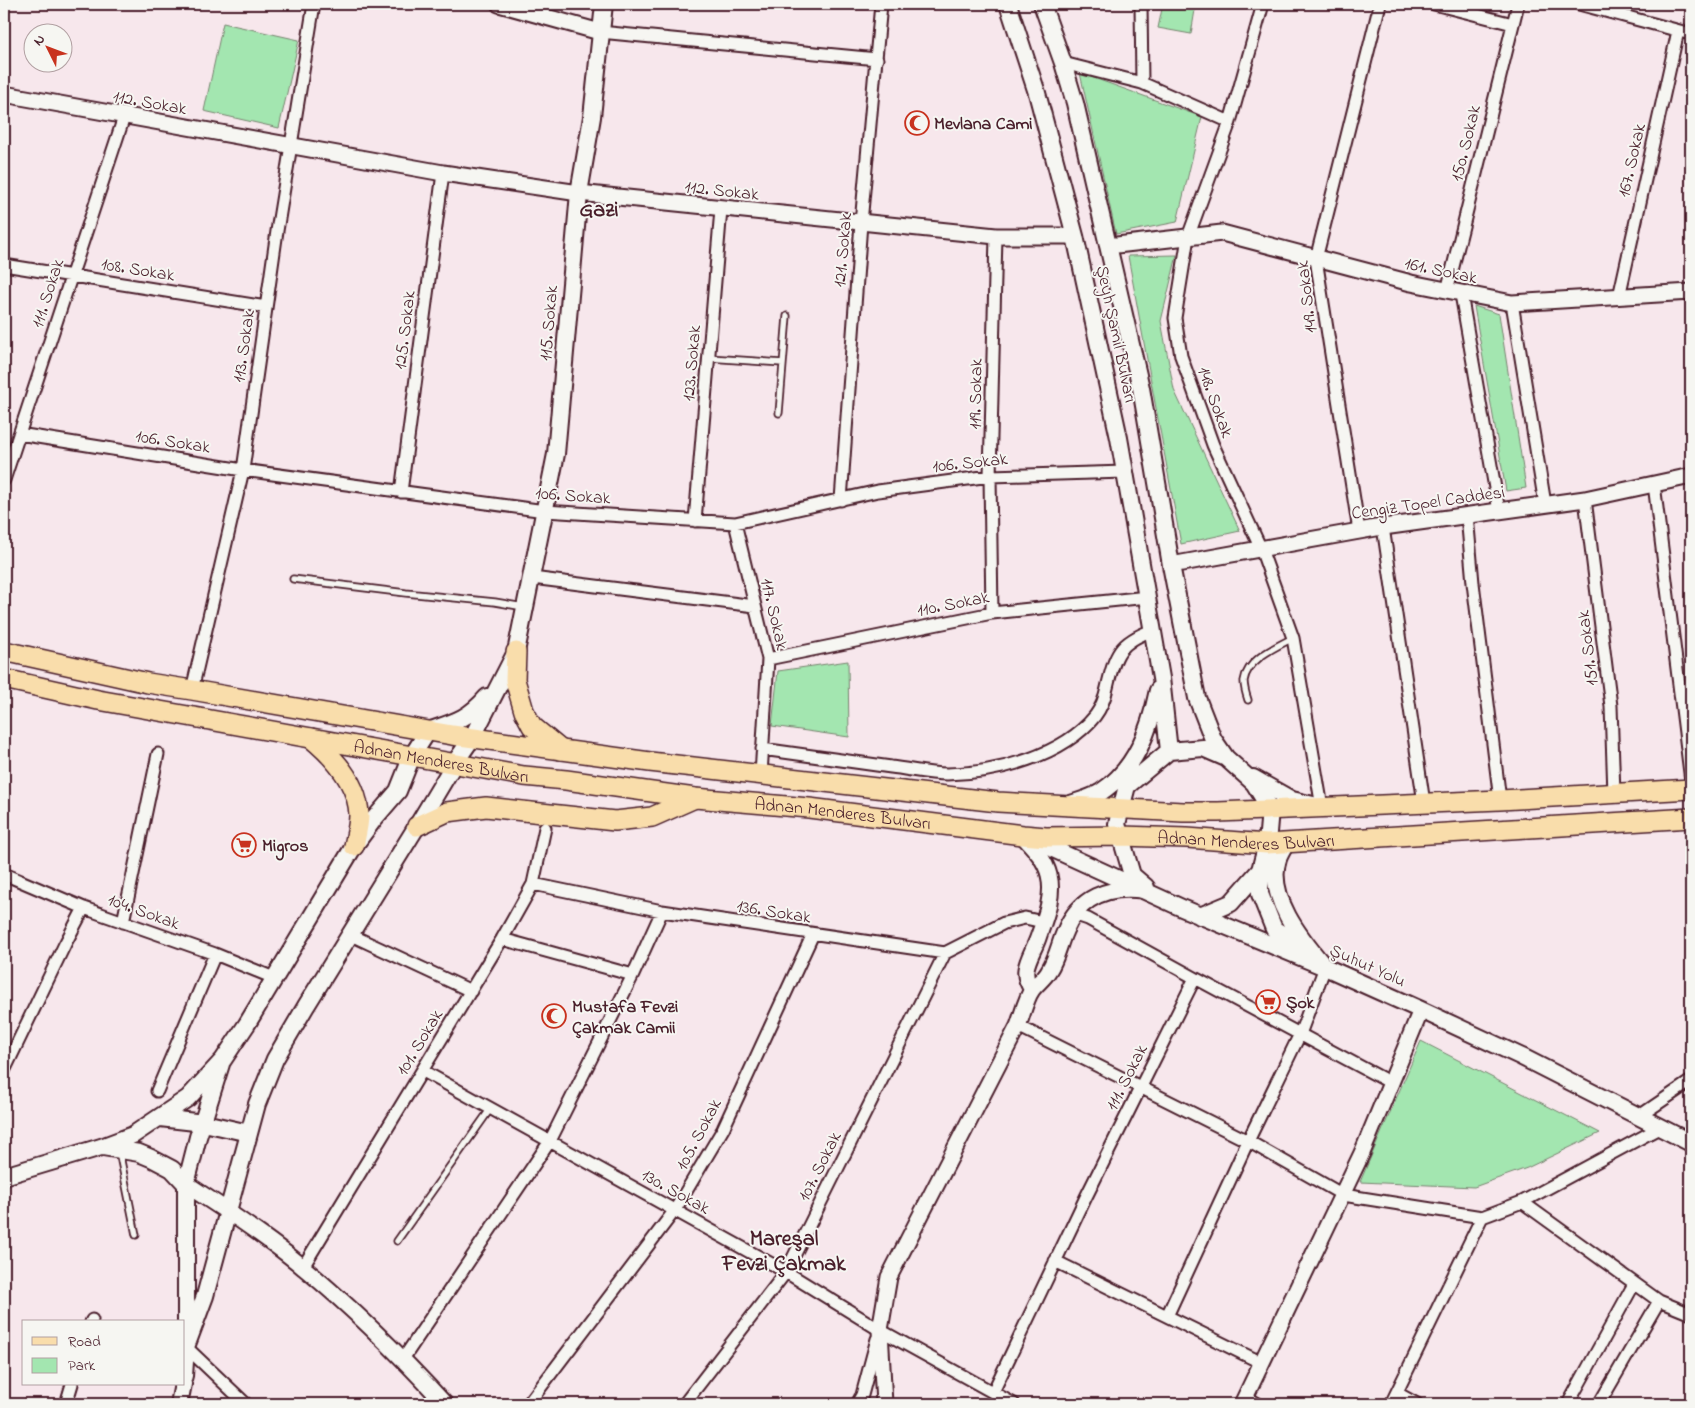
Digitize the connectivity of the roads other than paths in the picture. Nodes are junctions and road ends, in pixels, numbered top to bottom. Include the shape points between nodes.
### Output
1 (314, 4) edge
2 (499, 4) edge
3 (604, 4) edge
4 (880, 4) edge
5 (1008, 4) edge
6 (1042, 4) edge
7 (1140, 4) edge
8 (1263, 4) edge
9 (1380, 4) edge
10 (1434, 4) edge
11 (1518, 4) edge
12 (1579, 4) edge
13 (1512, 24) junction
14 (1678, 31) junction
15 (600, 32) junction
16 (1691, 34) edge
17 (877, 59) junction
18 (1063, 63) junction
19 (1142, 83) junction
20 (4, 94) edge
21 (124, 116) junction
22 (1230, 122) junction
23 (291, 146) junction
24 (443, 173) junction
25 (579, 193) junction
26 (721, 208) junction
27 (861, 223) junction
28 (996, 236) junction
29 (1075, 236) junction
30 (1188, 237) junction
31 (1108, 246) junction
32 (1316, 259) junction
33 (4, 265) edge
34 (71, 276) junction
35 (1454, 292) junction
36 (1691, 292) edge
37 (1619, 297) junction
38 (1512, 303) junction
39 (266, 307) junction
40 (787, 316) dead end
41 (709, 358) junction
42 (784, 363) junction
43 (779, 413) dead end
44 (19, 434) junction
45 (243, 470) junction
46 (1125, 472) junction
47 (990, 476) junction
48 (1691, 476) edge
49 (4, 480) edge
50 (1654, 484) junction
51 (401, 492) junction
52 (1585, 499) junction
53 (841, 500) junction
54 (1546, 504) junction
55 (545, 511) junction
56 (1498, 511) junction
57 (1467, 515) junction
58 (695, 521) junction
59 (735, 523) junction
60 (1383, 527) junction
61 (1359, 531) junction
62 (1261, 549) junction
63 (1171, 565) junction
64 (532, 578) junction
65 (293, 579) dead end
66 (1148, 597) junction
67 (755, 606) junction
68 (524, 607) junction
69 (992, 613) junction
70 (1153, 630) junction
71 (1294, 638) junction
72 (517, 647) junction
73 (4, 651) edge
74 (768, 659) junction
75 (1161, 678) junction
76 (4, 679) edge
77 (192, 690) junction
78 (1197, 698) junction
79 (1248, 700) dead end
80 (428, 731) junction
81 (311, 738) junction
82 (472, 738) junction
83 (762, 748) junction
84 (1202, 748) junction
85 (562, 750) junction
86 (1169, 751) junction
87 (158, 754) dead end
88 (412, 756) junction
89 (1226, 758) junction
90 (454, 764) junction
91 (1243, 772) junction
92 (761, 775) junction
93 (1691, 781) edge
94 (1691, 789) edge
95 (1614, 794) junction
96 (696, 798) junction
97 (1500, 800) junction
98 (1424, 803) junction
99 (1067, 805) junction
100 (1322, 807) junction
101 (1121, 808) junction
102 (1270, 809) junction
103 (1691, 818) edge
104 (418, 826) junction
105 (545, 828) dead end
106 (1023, 835) junction
107 (1121, 836) junction
108 (1287, 842) junction
109 (1267, 844) junction
110 (354, 846) junction
111 (1260, 870) junction
112 (4, 874) edge
113 (533, 884) junction
114 (1149, 893) junction
115 (84, 908) junction
116 (662, 911) junction
117 (1079, 916) dead end
118 (1200, 916) junction
119 (123, 922) junction
120 (1043, 922) junction
121 (813, 934) junction
122 (350, 935) junction
123 (502, 940) junction
124 (945, 953) junction
125 (1314, 953) junction
126 (214, 954) junction
127 (1325, 967) junction
128 (633, 975) junction
129 (274, 978) junction
130 (1195, 978) junction
131 (1032, 990) junction
132 (471, 991) junction
133 (1421, 1010) junction
134 (1018, 1026) junction
135 (1300, 1034) junction
136 (223, 1060) junction
137 (423, 1070) junction
138 (4, 1071) edge
139 (1691, 1081) edge
140 (1391, 1083) junction
141 (1140, 1087) junction
142 (157, 1091) dead end
143 (491, 1108) junction
144 (1638, 1117) junction
145 (160, 1118) junction
146 (204, 1123) junction
147 (1661, 1128) junction
148 (249, 1133) junction
149 (1248, 1140) junction
150 (550, 1141) junction
151 (1691, 1143) edge
152 (101, 1147) junction
153 (119, 1150) junction
154 (4, 1176) edge
155 (186, 1184) junction
156 (1343, 1195) junction
157 (1522, 1202) junction
158 (227, 1210) junction
159 (675, 1210) junction
160 (1482, 1217) junction
161 (136, 1235) dead end
162 (397, 1241) dead end
163 (1055, 1261) junction
164 (303, 1267) junction
165 (786, 1272) junction
166 (1634, 1284) junction
167 (1659, 1301) junction
168 (1691, 1314) edge
169 (1167, 1316) junction
170 (880, 1330) junction
171 (186, 1347) junction
172 (403, 1358) junction
173 (185, 1362) edge
174 (1262, 1363) junction
175 (71, 1386) edge
176 (183, 1386) edge
177 (993, 1392) junction
178 (1397, 1393) junction
179 (1249, 1402) edge
180 (66, 1404) edge
181 (179, 1404) edge
182 (246, 1404) edge
183 (445, 1404) edge
184 (528, 1404) edge
185 (684, 1404) edge
186 (857, 1404) edge
187 (884, 1404) edge
188 (1014, 1404) edge
189 (1392, 1404) edge
190 (1417, 1404) edge
191 (1568, 1404) edge
192 (1599, 1404) edge

1 - 23 street, 113. Sokak
2 - 15 street
3 - 15 main road, 115. Sokak
4 - 17 street, 121. Sokak
5 - 29 main road, Şeyh Şamil Bulvarı via 1037,93
6 - 18 main road, Şeyh Şamil Bulvarı
7 - 19 street
8 - 22 street, 148. Sokak
9 - 32 street, 149. Sokak
10 - 13 street
11 - 13 street, 150. Sokak
12 - 14 street
13 - 35 street, 150. Sokak
14 - 16 street
14 - 37 street, 167. Sokak
15 - 17 street
15 - 25 main road, 115. Sokak via 592,117
17 - 27 street, 121. Sokak
18 - 19 street
18 - 31 main road, Şeyh Şamil Bulvarı
19 - 22 street
20 - 21 street, 112. Sokak
21 - 23 street, 112. Sokak
21 - 34 street, 111. Sokak
22 - 30 street, 148. Sokak
23 - 24 street, 112. Sokak
23 - 39 street, 113. Sokak
24 - 25 street, 112. Sokak
24 - 51 street, 125. Sokak
25 - 26 street, 112. Sokak
25 - 55 main road, 115. Sokak via 556,454
26 - 27 street, 112. Sokak
26 - 41 street, 123. Sokak
27 - 28 street, 112. Sokak
27 - 53 street, 121. Sokak
28 - 29 street, 112. Sokak
28 - 47 street, 119. Sokak
29 - 46 main road, Şeyh Şamil Bulvarı
30 - 31 street, 161. Sokak
30 - 32 street, 161. Sokak via 1222,233
30 - 62 street, 148. Sokak via 1176,318 1181,356 1213,445
31 - 63 main road, Şeyh Şamil Bulvarı via 1141,388
32 - 35 street, 161. Sokak
32 - 61 street, 149. Sokak
33 - 34 street, 108. Sokak
34 - 39 street, 108. Sokak
34 - 44 street, 111. Sokak
35 - 38 street, 161. Sokak
35 - 56 street
36 - 37 street, 161. Sokak
37 - 38 street, 161. Sokak
38 - 54 street
39 - 45 street, 113. Sokak
40 - 42 lane
41 - 42 lane
41 - 58 street, 123. Sokak
42 - 43 lane
44 - 45 street, 106. Sokak
44 - 49 street, 111. Sokak
45 - 51 street, 106. Sokak
45 - 77 street, 113. Sokak
46 - 47 street, 106. Sokak
46 - 66 main road, Şeyh Şamil Bulvarı
47 - 53 street, 106. Sokak via 878,491
47 - 69 street, 119. Sokak
48 - 50 street, Cengiz Topel Caddesi
50 - 52 street, Cengiz Topel Caddesi
50 - 93 street
51 - 55 street, 106. Sokak
52 - 54 street, Cengiz Topel Caddesi
52 - 95 street, 151. Sokak via 1611,706
53 - 59 street, 106. Sokak
54 - 56 street, Cengiz Topel Caddesi
55 - 58 street, 106. Sokak
55 - 64 main road, 115. Sokak
56 - 57 street, Cengiz Topel Caddesi
57 - 60 street, Cengiz Topel Caddesi
57 - 97 street
58 - 59 street, 106. Sokak
59 - 67 street, 117. Sokak
60 - 61 street, Cengiz Topel Caddesi
60 - 98 street
61 - 62 street, Cengiz Topel Caddesi
62 - 63 street, Cengiz Topel Caddesi
62 - 71 street, 148. Sokak
63 - 78 main road, Şeyh Şamil Bulvarı
64 - 67 street
64 - 68 main road, 115. Sokak
65 - 68 lane
66 - 69 street, 110. Sokak
66 - 70 main road, Şeyh Şamil Bulvarı
67 - 74 street, 117. Sokak
68 - 72 main road, 115. Sokak
69 - 74 street, 110. Sokak
70 - 75 main road, Şeyh Şamil Bulvarı
70 - 83 street via 1122,646 1096,715 1072,738 1053,749 1014,763 981,772 945,774
71 - 79 lane via 1248,667 1244,682
71 - 100 street, 148. Sokak
72 - 80 main road, 115. Sokak via 476,710 459,721
72 - 82 main road
72 - 85 main road via 515,680 524,711 532,726
73 - 77 main road, Adnan Menderes Bulvarı
74 - 83 street, 117. Sokak
75 - 86 main road, Şeyh Şamil Bulvarı
75 - 99 main road via 1154,708 1134,759 1101,792
76 - 81 main road, Adnan Menderes Bulvarı via 98,700
77 - 80 main road, Adnan Menderes Bulvarı
78 - 84 main road
78 - 89 main road via 1213,739
80 - 82 main road, Adnan Menderes Bulvarı
80 - 88 main road
81 - 88 main road, Adnan Menderes Bulvarı
81 - 110 main road via 326,750 346,775 358,801
82 - 85 main road, Adnan Menderes Bulvarı
82 - 90 main road
83 - 92 street, 117. Sokak
84 - 86 main road
84 - 89 main road
85 - 92 main road, Adnan Menderes Bulvarı
86 - 101 main road via 1127,786
87 - 119 street
88 - 90 main road, Adnan Menderes Bulvarı
88 - 110 main road via 398,791
89 - 91 main road
90 - 96 main road, Adnan Menderes Bulvarı
90 - 104 main road
91 - 100 main road via 1292,800
91 - 102 main road
92 - 99 main road, Adnan Menderes Bulvarı via 998,802
94 - 95 main road, Adnan Menderes Bulvarı
95 - 97 main road, Adnan Menderes Bulvarı
96 - 104 main road via 652,817 615,821 486,807 447,812
96 - 106 main road, Adnan Menderes Bulvarı via 809,808
97 - 98 main road, Adnan Menderes Bulvarı
98 - 100 main road, Adnan Menderes Bulvarı
99 - 101 main road, Adnan Menderes Bulvarı
100 - 102 main road, Adnan Menderes Bulvarı
101 - 102 main road, Adnan Menderes Bulvarı via 1182,812
101 - 107 main road via 1117,824
102 - 109 main road
103 - 108 main road, Adnan Menderes Bulvarı
104 - 122 main road
105 - 113 street, 101. Sokak
106 - 107 main road, Adnan Menderes Bulvarı
106 - 114 main road, Şuhut Yolu
106 - 120 street via 1038,853 1048,873 1052,893
107 - 109 main road, Adnan Menderes Bulvarı
107 - 114 main road via 1132,875
108 - 109 main road, Adnan Menderes Bulvarı
108 - 125 main road via 1278,859 1276,874 1280,897 1289,919
109 - 111 main road
110 - 129 main road
111 - 118 main road via 1231,903
111 - 125 main road via 1260,894 1274,929
112 - 115 street, 104. Sokak
113 - 116 street, 136. Sokak
113 - 123 street, 101. Sokak
114 - 118 main road, Şuhut Yolu
114 - 131 street via 1112,890 1095,896 1080,907 1072,914 1049,970
115 - 119 street, 104. Sokak
115 - 138 street
116 - 121 street, 136. Sokak
116 - 128 street
117 - 130 street
118 - 127 main road, Şuhut Yolu
119 - 126 street, 104. Sokak
120 - 124 street via 1025,918 1004,922
120 - 131 street via 1027,964 1027,982
121 - 124 street, 136. Sokak
121 - 159 street, 105. Sokak via 723,1129
122 - 132 street
122 - 148 main road via 275,1060
123 - 128 street
123 - 132 street, 101. Sokak
124 - 165 street, 107. Sokak
125 - 127 main road
126 - 129 street, 104. Sokak
126 - 142 street
127 - 133 main road, Şuhut Yolu
127 - 135 street
128 - 150 street
129 - 136 main road
130 - 135 street
130 - 141 street, 111. Sokak
131 - 134 street
132 - 137 street, 101. Sokak
133 - 140 street
133 - 144 main road, Şuhut Yolu
134 - 141 street
134 - 170 street via 889,1277
135 - 140 street
135 - 149 street
136 - 145 main road via 188,1098
136 - 146 main road
137 - 143 street, 130. Sokak
137 - 164 street, 101. Sokak
139 - 144 street
140 - 156 street
141 - 149 street
141 - 163 street, 111. Sokak
143 - 150 street, 130. Sokak
143 - 162 lane
144 - 147 main road, Şuhut Yolu
145 - 146 main road
145 - 152 main road via 133,1135
146 - 148 main road
146 - 155 main road
147 - 151 main road, Şuhut Yolu
147 - 157 street
148 - 158 main road
149 - 156 street
149 - 169 street
150 - 159 street, 130. Sokak
150 - 172 street
152 - 153 main road
152 - 154 main road
153 - 155 main road via 151,1158 172,1169
153 - 161 lane
155 - 158 main road
155 - 171 main road
156 - 160 street
156 - 174 street
157 - 160 street
157 - 166 street
158 - 164 street
158 - 171 main road via 205,1296
159 - 165 street, 130. Sokak
159 - 184 street, 105. Sokak
160 - 178 street
163 - 169 street
163 - 177 street, 111. Sokak
164 - 172 street
165 - 170 street, 130. Sokak
165 - 185 street, 107. Sokak
166 - 167 street
166 - 191 street
167 - 168 street
167 - 192 street
169 - 174 street
170 - 177 street, 130. Sokak
170 - 186 street
170 - 187 street
171 - 173 main road
171 - 182 street
172 - 183 street
174 - 179 street
175 - 180 street
176 - 181 main road
177 - 188 street, 130. Sokak
178 - 189 street
178 - 190 street

